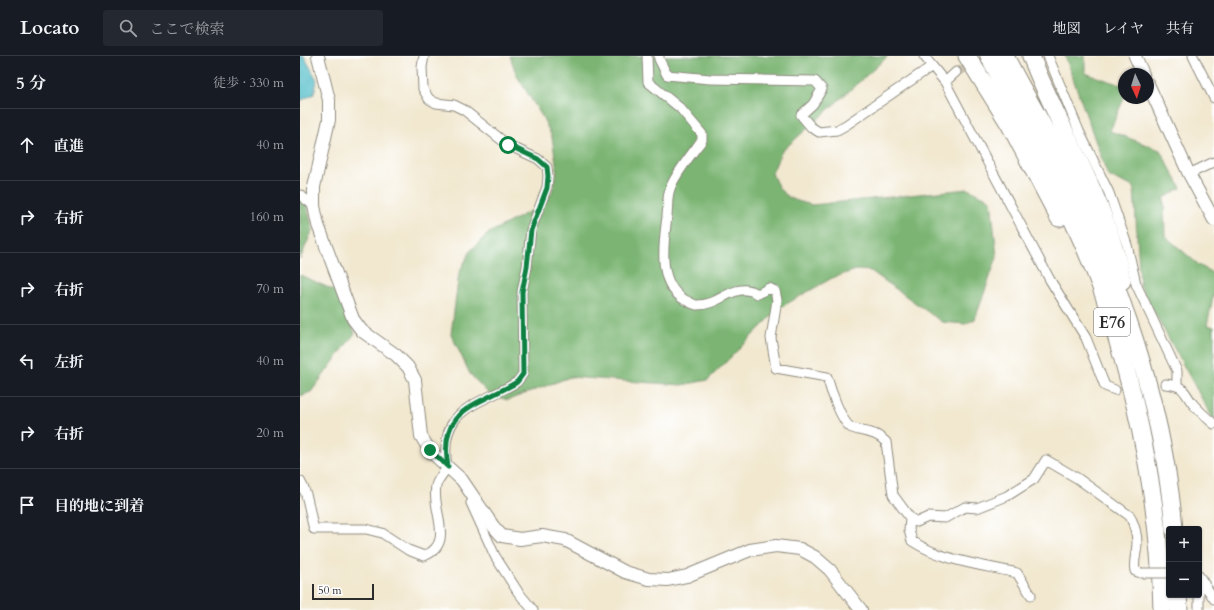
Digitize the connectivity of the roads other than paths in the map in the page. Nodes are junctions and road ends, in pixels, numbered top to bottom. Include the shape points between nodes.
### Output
1 (318, 56) edge
2 (424, 56) edge
3 (647, 56) edge
4 (659, 56) edge
5 (924, 56) edge
6 (967, 56) edge
7 (989, 56) edge
8 (1005, 56) edge
9 (1031, 56) edge
10 (1048, 56) edge
11 (1135, 56) edge
12 (1193, 56) edge
13 (932, 66) junction
14 (1140, 68) edge
15 (956, 72) tunnel mouth
16 (945, 82) junction
17 (1154, 97) edge
18 (1214, 98) edge
19 (1214, 162) edge
20 (1190, 174) junction
21 (300, 195) edge
22 (314, 206) junction
23 (1214, 220) edge
24 (1132, 329) junction
25 (1123, 358) junction
26 (1164, 384) dead end
27 (1177, 385) junction
28 (1115, 390) dead end
29 (1214, 424) edge
30 (448, 467) junction
31 (300, 481) edge
32 (475, 498) junction
33 (910, 518) junction
34 (1174, 526) edge
35 (1166, 573) edge
36 (1202, 587) edge
37 (1031, 595) dead end
38 (1178, 598) edge
39 (1200, 598) edge
40 (1214, 599) edge
41 (533, 610) edge
42 (861, 610) edge
43 (1162, 610) edge
44 (1179, 610) edge
45 (1199, 610) edge

1 - 22 street via 329,100 329,120 314,187
2 - 30 street via 423,89 429,99 464,110 508,145 538,159 547,167 548,176 547,188 531,230 522,292 523,374 517,382 463,411 452,421 445,454
3 - 33 street via 648,82 680,108 702,134 702,140 670,188 663,260 668,278 677,295 694,305 708,304 737,289 751,289 758,294 769,288 775,291 777,300 771,338 776,368 827,377 850,428 880,435 886,442 893,495
4 - 13 street via 667,75 815,82 822,89 813,104 801,115 819,132 837,130 846,125
5 - 13 street
6 - 25 highway via 1010,125 1072,241
7 - 25 highway, E76 via 1086,252 1102,291
8 - 24 highway, E76 via 1062,162 1100,246
9 - 24 highway via 1094,191 1118,258
10 - 27 street via 1079,131 1109,193 1127,245 1136,284 1177,371
11 - 14 street
12 - 18 street
13 - 16 street
15 - 16 street
16 - 28 street via 1050,280 1086,338 1105,386
17 - 20 street
19 - 20 street
20 - 23 street
21 - 22 street
22 - 30 street via 318,225 353,319 362,331 408,366 415,380 421,436 430,450
24 - 34 highway, E76 via 1164,453
25 - 43 highway, E76 via 1148,464 1159,555
26 - 27 street
27 - 29 street
30 - 31 street via 436,484 440,544 434,552 424,556 408,550 382,533 366,529 314,529 306,490
30 - 32 street via 462,480
32 - 41 street via 471,503 489,545 518,592
32 - 42 street via 502,536 520,539 542,536 565,540 625,572 649,579 668,580 687,576 750,550 776,546 800,549 815,557 830,570
33 - 35 street, bridge via 917,522 928,517 945,518 965,507 977,508 1007,496 1034,479 1046,460 1077,478 1130,516 1135,525 1137,543 1133,562 1135,571
33 - 37 street via 912,542 941,556 1017,573
36 - 40 street
38 - 44 highway
39 - 45 street

